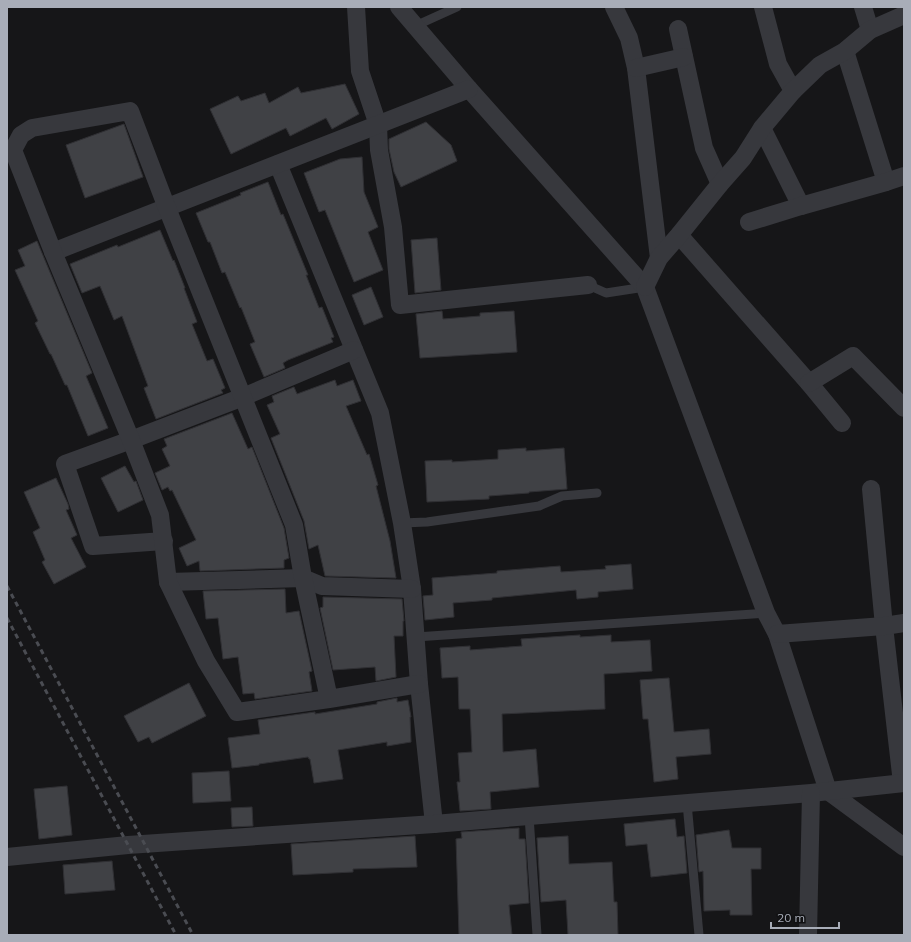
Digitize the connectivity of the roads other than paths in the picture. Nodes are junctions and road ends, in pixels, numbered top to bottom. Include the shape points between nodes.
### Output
1 (356, 7) edge
2 (399, 7) edge
3 (458, 7) edge
4 (614, 7) edge
5 (763, 7) edge
6 (863, 7) edge
7 (904, 15) edge
8 (415, 26) junction
9 (678, 29) dead end
10 (870, 30) junction
11 (845, 50) junction
12 (684, 57) junction
13 (636, 68) junction
14 (469, 90) junction
15 (793, 91) junction
16 (378, 125) junction
17 (762, 128) junction
18 (10, 145) edge
19 (278, 164) junction
20 (904, 176) edge
21 (886, 182) junction
22 (720, 184) junction
23 (801, 206) junction
24 (167, 208) junction
25 (749, 222) dead end
26 (679, 235) junction
27 (53, 252) junction
28 (659, 258) junction
29 (588, 286) joint
30 (645, 287) junction
31 (354, 350) junction
32 (809, 383) junction
33 (244, 397) junction
34 (904, 408) edge
35 (842, 423) dead end
36 (131, 440) junction
37 (871, 489) dead end
38 (597, 493) dead end
39 (402, 523) junction
40 (164, 541) junction
41 (303, 578) junction
42 (168, 582) junction
43 (412, 589) junction
44 (766, 614) junction
45 (904, 623) edge
46 (884, 626) junction
47 (777, 634) junction
48 (416, 638) junction
49 (419, 684) junction
50 (329, 699) junction
51 (903, 783) edge
52 (820, 792) junction
53 (687, 803) junction
54 (528, 816) junction
55 (434, 824) junction
56 (904, 847) edge
57 (7, 857) edge
58 (537, 935) edge
59 (699, 935) edge
60 (808, 935) edge

1 - 16 street via 360,71
2 - 8 street
3 - 8 lane
4 - 13 street via 629,38
5 - 15 street via 778,64
6 - 10 street
7 - 10 street
8 - 14 street
9 - 12 street
10 - 11 street
11 - 15 street via 820,65
11 - 21 street
12 - 13 street
12 - 22 street via 704,148
13 - 28 street
14 - 16 street
14 - 30 street
15 - 17 street
16 - 19 street
16 - 29 street via 379,150 393,227 400,305
17 - 22 street via 744,158
17 - 23 street
18 - 24 street via 32,128 130,111
18 - 27 street
19 - 24 street
19 - 31 street
20 - 21 street
21 - 23 street
22 - 26 street
23 - 25 street
24 - 27 street
24 - 33 street
26 - 28 street
26 - 32 street
27 - 36 street
28 - 30 street
29 - 30 lane via 606,293
30 - 44 street
31 - 33 street
31 - 39 street via 380,413
32 - 34 street via 853,356
32 - 35 street
33 - 36 street
33 - 41 street via 294,525
36 - 40 street via 160,514
36 - 40 street via 65,464 94,546
37 - 46 street
38 - 39 lane via 562,496 539,506 427,522
39 - 43 street
40 - 42 street
41 - 42 street
41 - 43 street via 322,586
41 - 50 street
42 - 50 street via 206,661 237,712
43 - 48 street
44 - 47 street
44 - 48 lane
45 - 46 street
46 - 47 street
46 - 51 street
47 - 52 street
48 - 49 street
49 - 50 street
49 - 55 street
51 - 52 street
52 - 53 street
52 - 56 street
52 - 60 street
53 - 54 street
53 - 59 lane
54 - 55 street
54 - 58 lane
55 - 57 street via 128,845

